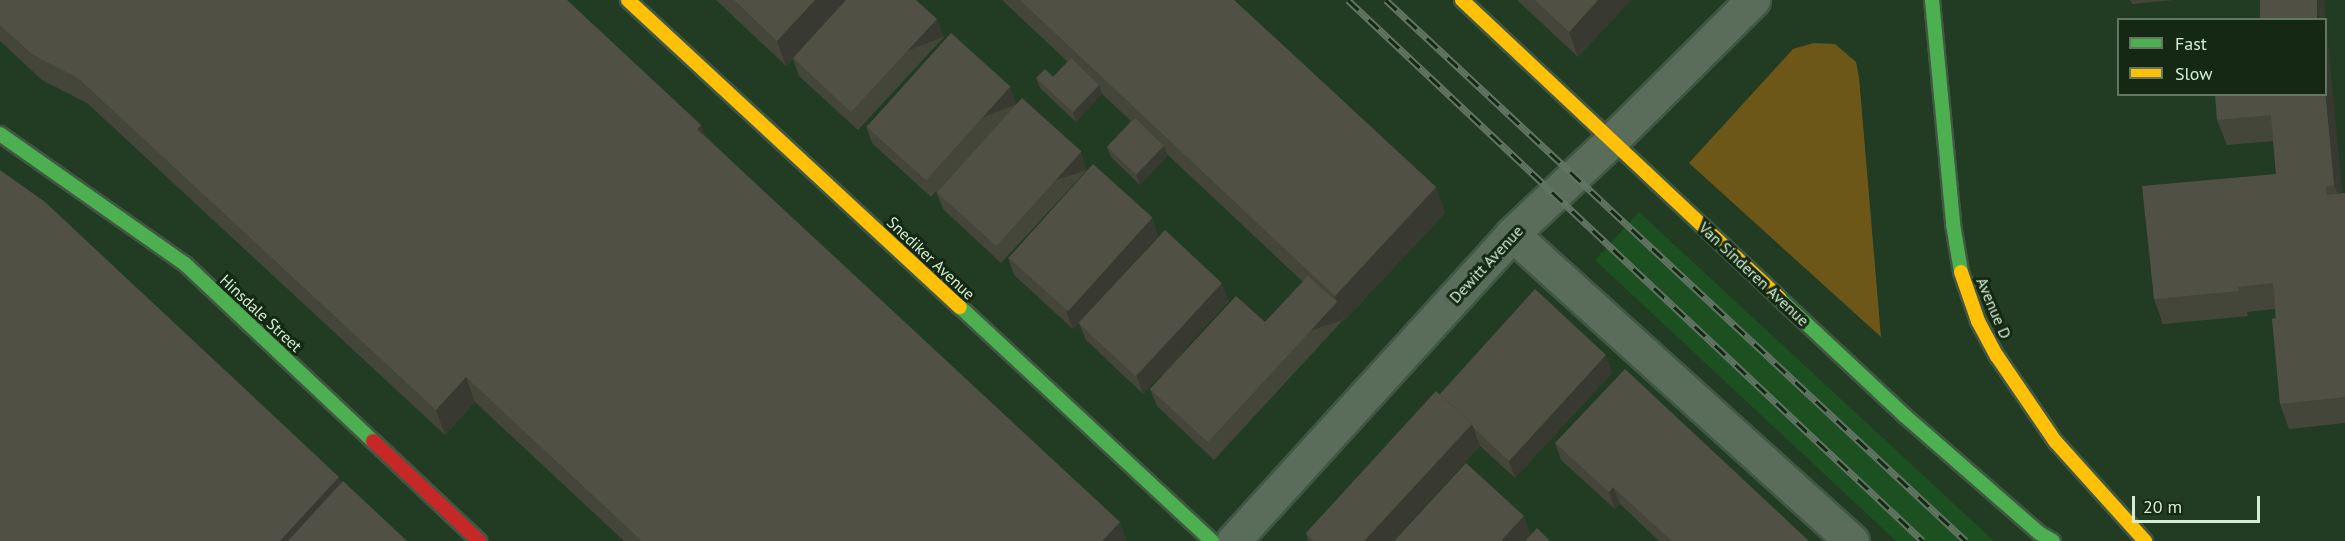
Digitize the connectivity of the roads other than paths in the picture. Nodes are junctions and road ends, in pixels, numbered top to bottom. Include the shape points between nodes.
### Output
1 (628, 0) edge
2 (1462, 0) edge
3 (1753, 0) edge
4 (1932, 0) edge
5 (0, 134) edge
6 (1612, 140) junction
7 (1512, 234) junction
8 (479, 541) edge
9 (1212, 541) edge
10 (1233, 541) edge
11 (1852, 541) edge
12 (2053, 541) edge
13 (2145, 541) edge

1 - 9 street, Snediker Avenue
2 - 6 street, Van Sinderen Avenue
3 - 6 street, Dewitt Avenue
4 - 13 street, Avenue D via 1953,224 1964,282 1978,321 2055,441
5 - 8 street, Hinsdale Street via 185,264
6 - 7 street, Dewitt Avenue
6 - 12 street, Van Sinderen Avenue via 1905,416
7 - 10 street, Dewitt Avenue
7 - 11 street

